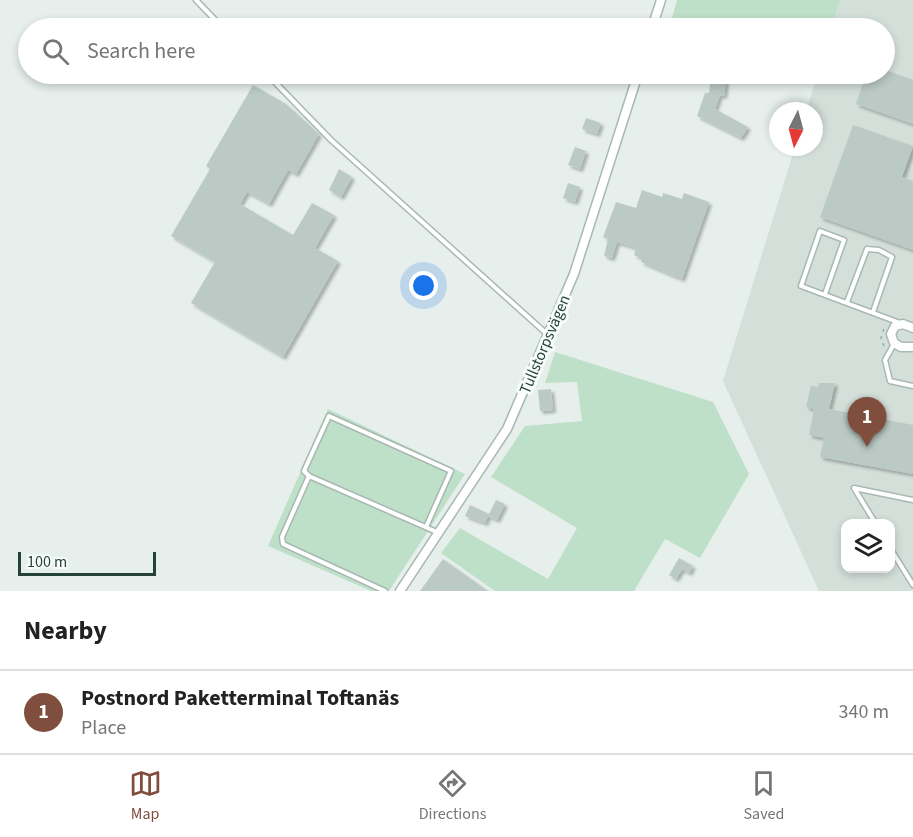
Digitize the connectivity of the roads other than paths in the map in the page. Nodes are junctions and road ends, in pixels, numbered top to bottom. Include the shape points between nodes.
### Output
1 (196, 0) edge
2 (661, 0) edge
3 (213, 18) edge
4 (655, 18) edge
5 (277, 84) edge
6 (635, 84) edge
7 (825, 294) junction
8 (847, 302) junction
9 (873, 312) junction
10 (903, 324) junction
11 (913, 328) edge
12 (548, 336) junction
13 (894, 344) junction
14 (913, 347) edge
15 (913, 386) edge
16 (309, 476) junction
17 (913, 500) edge
18 (873, 519) edge
19 (426, 527) junction
20 (440, 533) junction
21 (895, 555) edge
22 (913, 585) edge
23 (385, 591) edge
24 (400, 591) edge

1 - 3 lane
2 - 4 street
5 - 12 lane via 331,140
6 - 12 street, Tullstorpsvägen via 574,274
7 - 7 lane via 801,286 820,231 844,240
7 - 8 lane
8 - 9 lane
8 - 9 lane via 867,249 879,250 892,257
9 - 10 lane
10 - 11 street
10 - 13 street via 891,334
12 - 20 street, Tullstorpsvägen via 507,429
13 - 14 street
13 - 15 lane via 885,360 890,381
16 - 19 lane
16 - 19 lane via 304,471 329,416 451,471
16 - 23 lane via 282,537 283,543
17 - 18 lane via 854,488
19 - 20 lane
20 - 24 street, Tullstorpsvägen
21 - 22 lane

